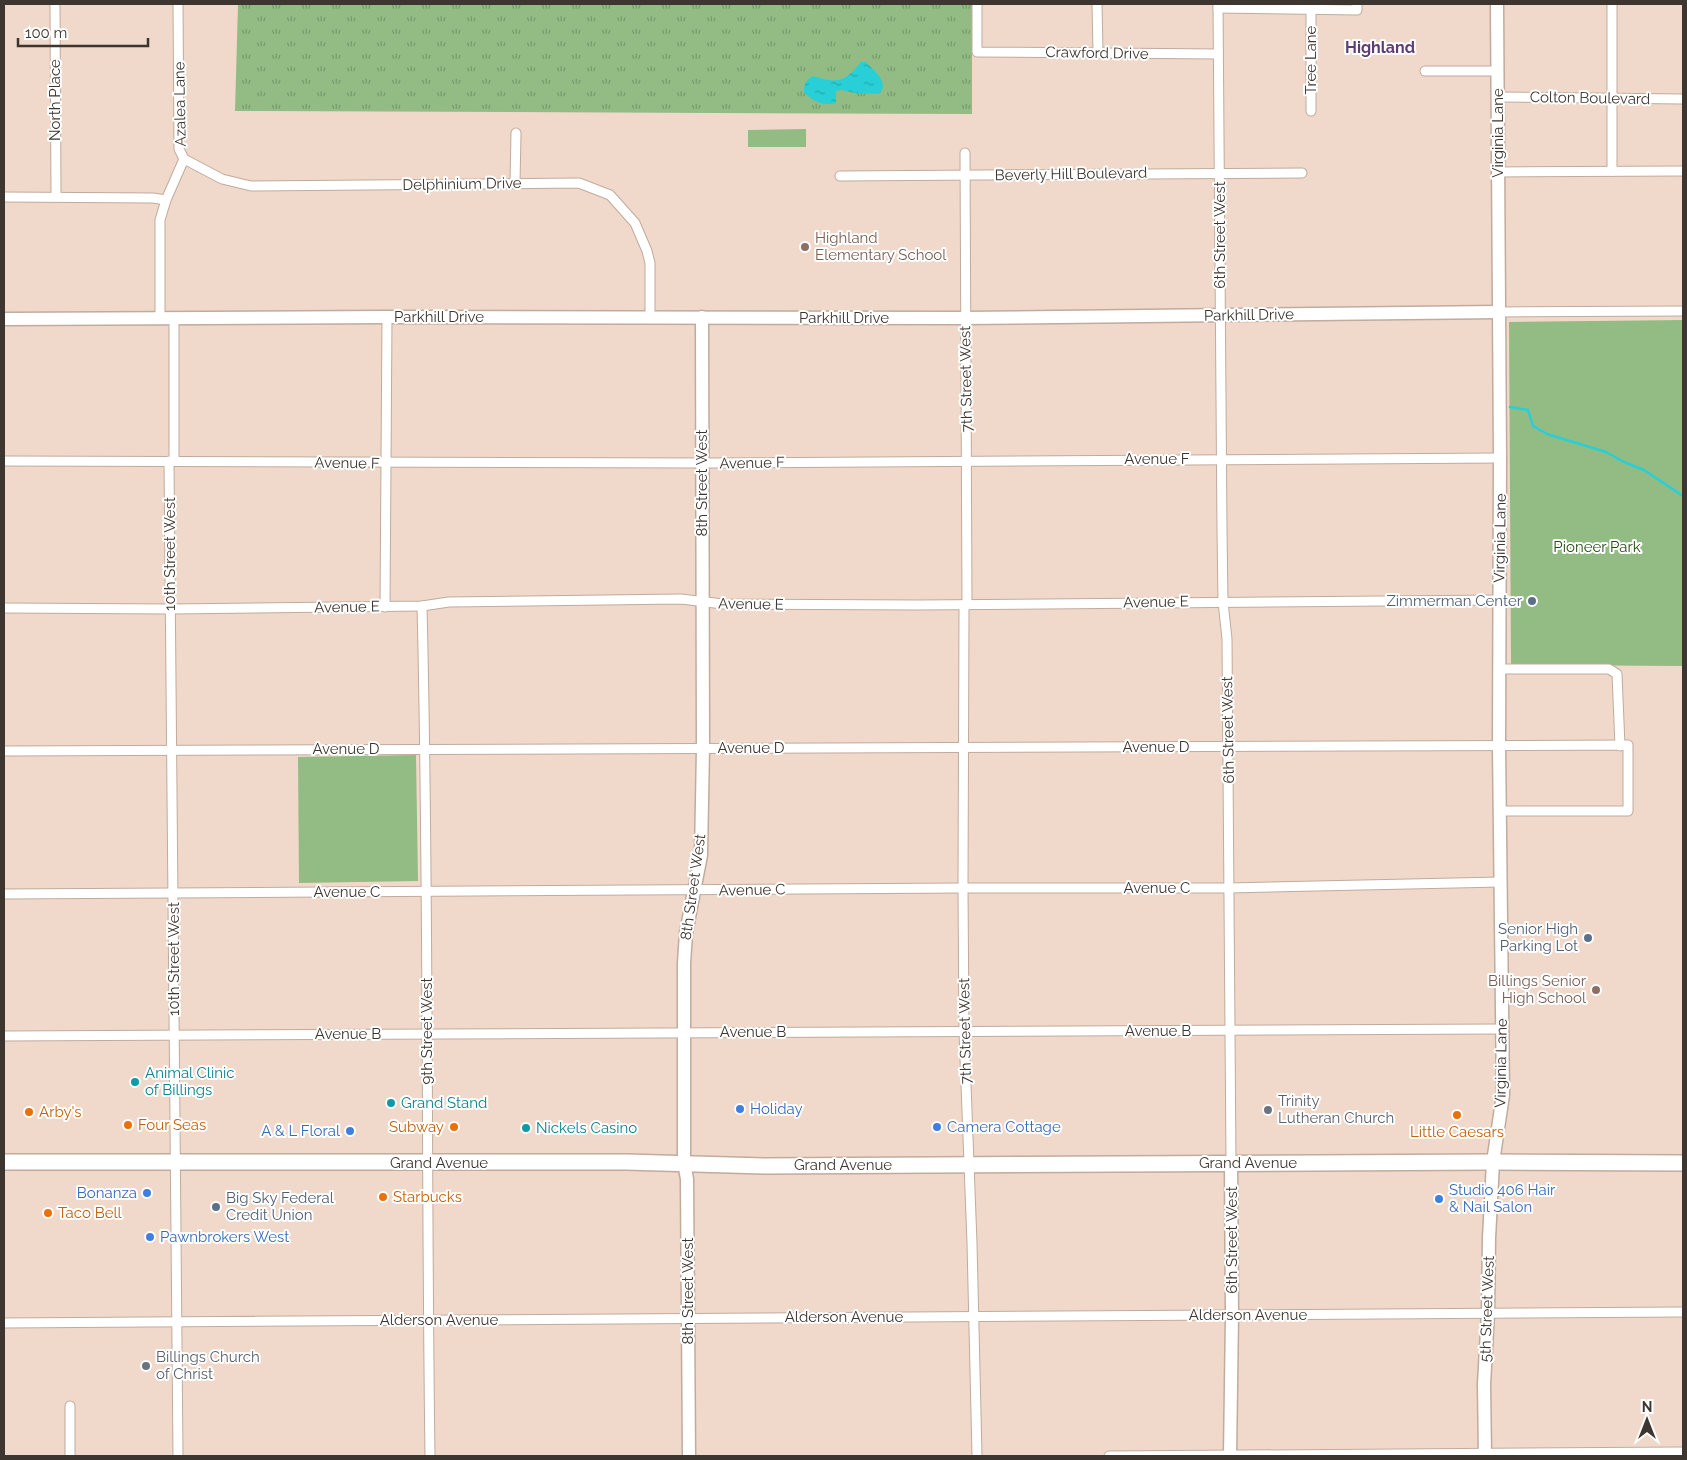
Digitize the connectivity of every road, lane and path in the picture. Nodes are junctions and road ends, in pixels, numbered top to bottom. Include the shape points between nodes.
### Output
1 (55, 4) edge
2 (178, 4) edge
3 (977, 4) edge
4 (1098, 4) edge
5 (1497, 4) edge
6 (1612, 4) edge
7 (1218, 6) edge
8 (1357, 7) edge
9 (1311, 10) junction
10 (1098, 52) junction
11 (1218, 54) junction
12 (1425, 71) dead end
13 (1498, 71) junction
14 (1497, 97) junction
15 (1612, 98) junction
16 (1683, 99) edge
17 (1311, 111) dead end
18 (516, 133) dead end
19 (965, 153) dead end
20 (184, 159) junction
21 (1683, 171) edge
22 (1498, 172) junction
23 (1612, 172) junction
24 (1219, 173) junction
25 (1302, 173) dead end
26 (965, 175) junction
27 (840, 176) dead end
28 (515, 183) junction
29 (56, 196) junction
30 (4, 197) edge
31 (166, 200) junction
32 (1683, 311) edge
33 (1499, 312) junction
34 (1220, 316) junction
35 (387, 317) junction
36 (650, 317) junction
37 (160, 318) junction
38 (174, 318) junction
39 (702, 318) junction
40 (965, 318) junction
41 (4, 319) edge
42 (1500, 458) junction
43 (1221, 459) junction
44 (4, 461) edge
45 (172, 461) junction
46 (967, 461) junction
47 (385, 463) junction
48 (702, 464) junction
49 (1499, 600) junction
50 (702, 602) junction
51 (1223, 602) junction
52 (965, 605) junction
53 (422, 606) junction
54 (385, 607) junction
55 (4, 608) edge
56 (171, 609) junction
57 (1499, 668) junction
58 (1228, 746) junction
59 (1499, 746) junction
60 (1624, 746) junction
61 (963, 747) junction
62 (424, 748) junction
63 (703, 748) junction
64 (172, 749) junction
65 (4, 751) edge
66 (1499, 811) junction
67 (1501, 882) junction
68 (963, 888) junction
69 (1229, 888) junction
70 (695, 890) junction
71 (427, 891) junction
72 (173, 893) junction
73 (4, 894) edge
74 (1502, 1029) junction
75 (1230, 1030) junction
76 (964, 1032) junction
77 (684, 1033) junction
78 (427, 1034) junction
79 (174, 1035) junction
80 (4, 1036) edge
81 (4, 1162) edge
82 (1493, 1162) junction
83 (175, 1163) junction
84 (426, 1163) junction
85 (684, 1163) junction
86 (1231, 1163) junction
87 (1683, 1163) edge
88 (969, 1164) junction
89 (1683, 1312) edge
90 (1488, 1313) junction
91 (1232, 1315) junction
92 (973, 1316) junction
93 (688, 1319) junction
94 (428, 1320) junction
95 (177, 1322) junction
96 (4, 1323) edge
97 (70, 1406) dead end
98 (1683, 1452) edge
99 (1485, 1455) edge
100 (70, 1456) edge
101 (178, 1456) edge
102 (430, 1456) edge
103 (689, 1456) edge
104 (977, 1456) edge
105 (1109, 1456) edge
106 (1230, 1456) edge

1 - 29 street, North Place
2 - 20 street, Azalea Lane via 179,149
3 - 10 street, Crawford Drive via 976,52
4 - 10 street
5 - 13 street, Virginia Lane
6 - 15 street
7 - 9 street
7 - 11 street, 6th Street West
8 - 9 street
9 - 17 street, Tree Lane
10 - 11 street, Crawford Drive
11 - 24 street, 6th Street West
12 - 13 street
13 - 14 street, Virginia Lane
14 - 15 street, Colton Boulevard
14 - 22 street, Virginia Lane
15 - 16 street, Colton Boulevard
15 - 23 street
18 - 28 street
19 - 26 street, 7th Street West
20 - 28 street, Delphinium Drive via 222,179 251,186
20 - 31 street, Azalea Lane
21 - 23 street
22 - 23 street
22 - 33 street, Virginia Lane
24 - 25 street, Beverly Hill Boulevard
24 - 26 street, Beverly Hill Boulevard
24 - 34 street, 6th Street West
26 - 27 street, Beverly Hill Boulevard
26 - 40 street, 7th Street West
28 - 36 street, Delphinium Drive via 578,183 610,195 635,223 648,251
29 - 30 street
29 - 31 street
31 - 37 street, Azalea Lane via 160,220
32 - 33 street, Parkhill Drive
33 - 34 street, Parkhill Drive
33 - 42 street, Virginia Lane
34 - 40 street, Parkhill Drive
34 - 43 street, 6th Street West
35 - 36 street, Parkhill Drive
35 - 38 street, Parkhill Drive
35 - 47 street
36 - 39 street, Parkhill Drive
37 - 38 street, Parkhill Drive
37 - 41 street, Parkhill Drive
38 - 45 street, 10th Street West
39 - 40 street, Parkhill Drive
39 - 48 street, 8th Street West
40 - 46 street, 7th Street West
42 - 43 street, Avenue F
42 - 49 street, Virginia Lane
43 - 46 street, Avenue F
43 - 51 street, 6th Street West
44 - 45 street, Avenue F
45 - 47 street, Avenue F
45 - 56 street, 10th Street West
46 - 48 street, Avenue F
46 - 52 street, 7th Street West
47 - 48 street, Avenue F
47 - 54 street
48 - 50 street, 8th Street West
49 - 51 street, Avenue E
49 - 57 street, Virginia Lane
50 - 52 street, Avenue E
50 - 53 street, Avenue E via 681,599 449,602
50 - 63 street, 8th Street West
51 - 52 street, Avenue E
51 - 58 street, 6th Street West via 1227,639
52 - 61 street, 7th Street West
53 - 54 street, Avenue E
53 - 62 street, 9th Street West
54 - 56 street, Avenue E
55 - 56 street, Avenue E
56 - 64 street, 10th Street West
57 - 59 street, Virginia Lane
57 - 60 street via 1609,669 1616,674
58 - 59 street, Avenue D
58 - 61 street, Avenue D
58 - 69 street, 6th Street West
59 - 60 street, Avenue D
59 - 66 street, Virginia Lane
60 - 66 street via 1628,811
61 - 63 street, Avenue D
61 - 68 street, 7th Street West
62 - 63 street, Avenue D
62 - 64 street, Avenue D
62 - 71 street, 9th Street West
63 - 70 street, 8th Street West via 701,855
64 - 65 street, Avenue D
64 - 72 street, 10th Street West
66 - 67 street, Virginia Lane
67 - 69 street, Avenue C
67 - 74 street, Virginia Lane
68 - 69 street, Avenue C
68 - 70 street, Avenue C
68 - 76 street, 7th Street West
69 - 75 street, 6th Street West
70 - 71 street, Avenue C
70 - 77 street, 8th Street West via 686,933
71 - 72 street, Avenue C
71 - 78 street, 9th Street West
72 - 73 street, Avenue C
72 - 79 street, 10th Street West
74 - 75 street, Avenue B
74 - 82 street, Virginia Lane via 1503,1095
75 - 76 street, Avenue B
75 - 86 street, 6th Street West
76 - 77 street, Avenue B
76 - 88 street, 7th Street West
77 - 78 street, Avenue B
77 - 85 street, 8th Street West
78 - 79 street, Avenue B
78 - 84 street, 9th Street West
79 - 80 street, Avenue B
79 - 83 street, 10th Street West
81 - 83 main road, Grand Avenue
82 - 86 main road, Grand Avenue
82 - 87 main road, Grand Avenue
82 - 90 street, 5th Street West
83 - 84 main road, Grand Avenue
83 - 95 street, 10th Street West
84 - 85 main road, Grand Avenue
84 - 94 street, 9th Street West
85 - 88 main road, Grand Avenue via 766,1166
85 - 93 street, 8th Street West via 687,1179
86 - 88 main road, Grand Avenue
86 - 91 street, 6th Street West
88 - 92 street, 7th Street West
89 - 90 street, Alderson Avenue
90 - 91 street, Alderson Avenue
90 - 99 street, 5th Street West
91 - 92 street, Alderson Avenue
91 - 106 street, 6th Street West
92 - 93 street, Alderson Avenue
92 - 104 street, 7th Street West
93 - 94 street, Alderson Avenue
93 - 103 street, 8th Street West
94 - 95 street, Alderson Avenue
94 - 102 street, 9th Street West
95 - 96 street, Alderson Avenue
95 - 101 street, 10th Street West
97 - 100 street
98 - 99 street
99 - 106 street
105 - 106 street

